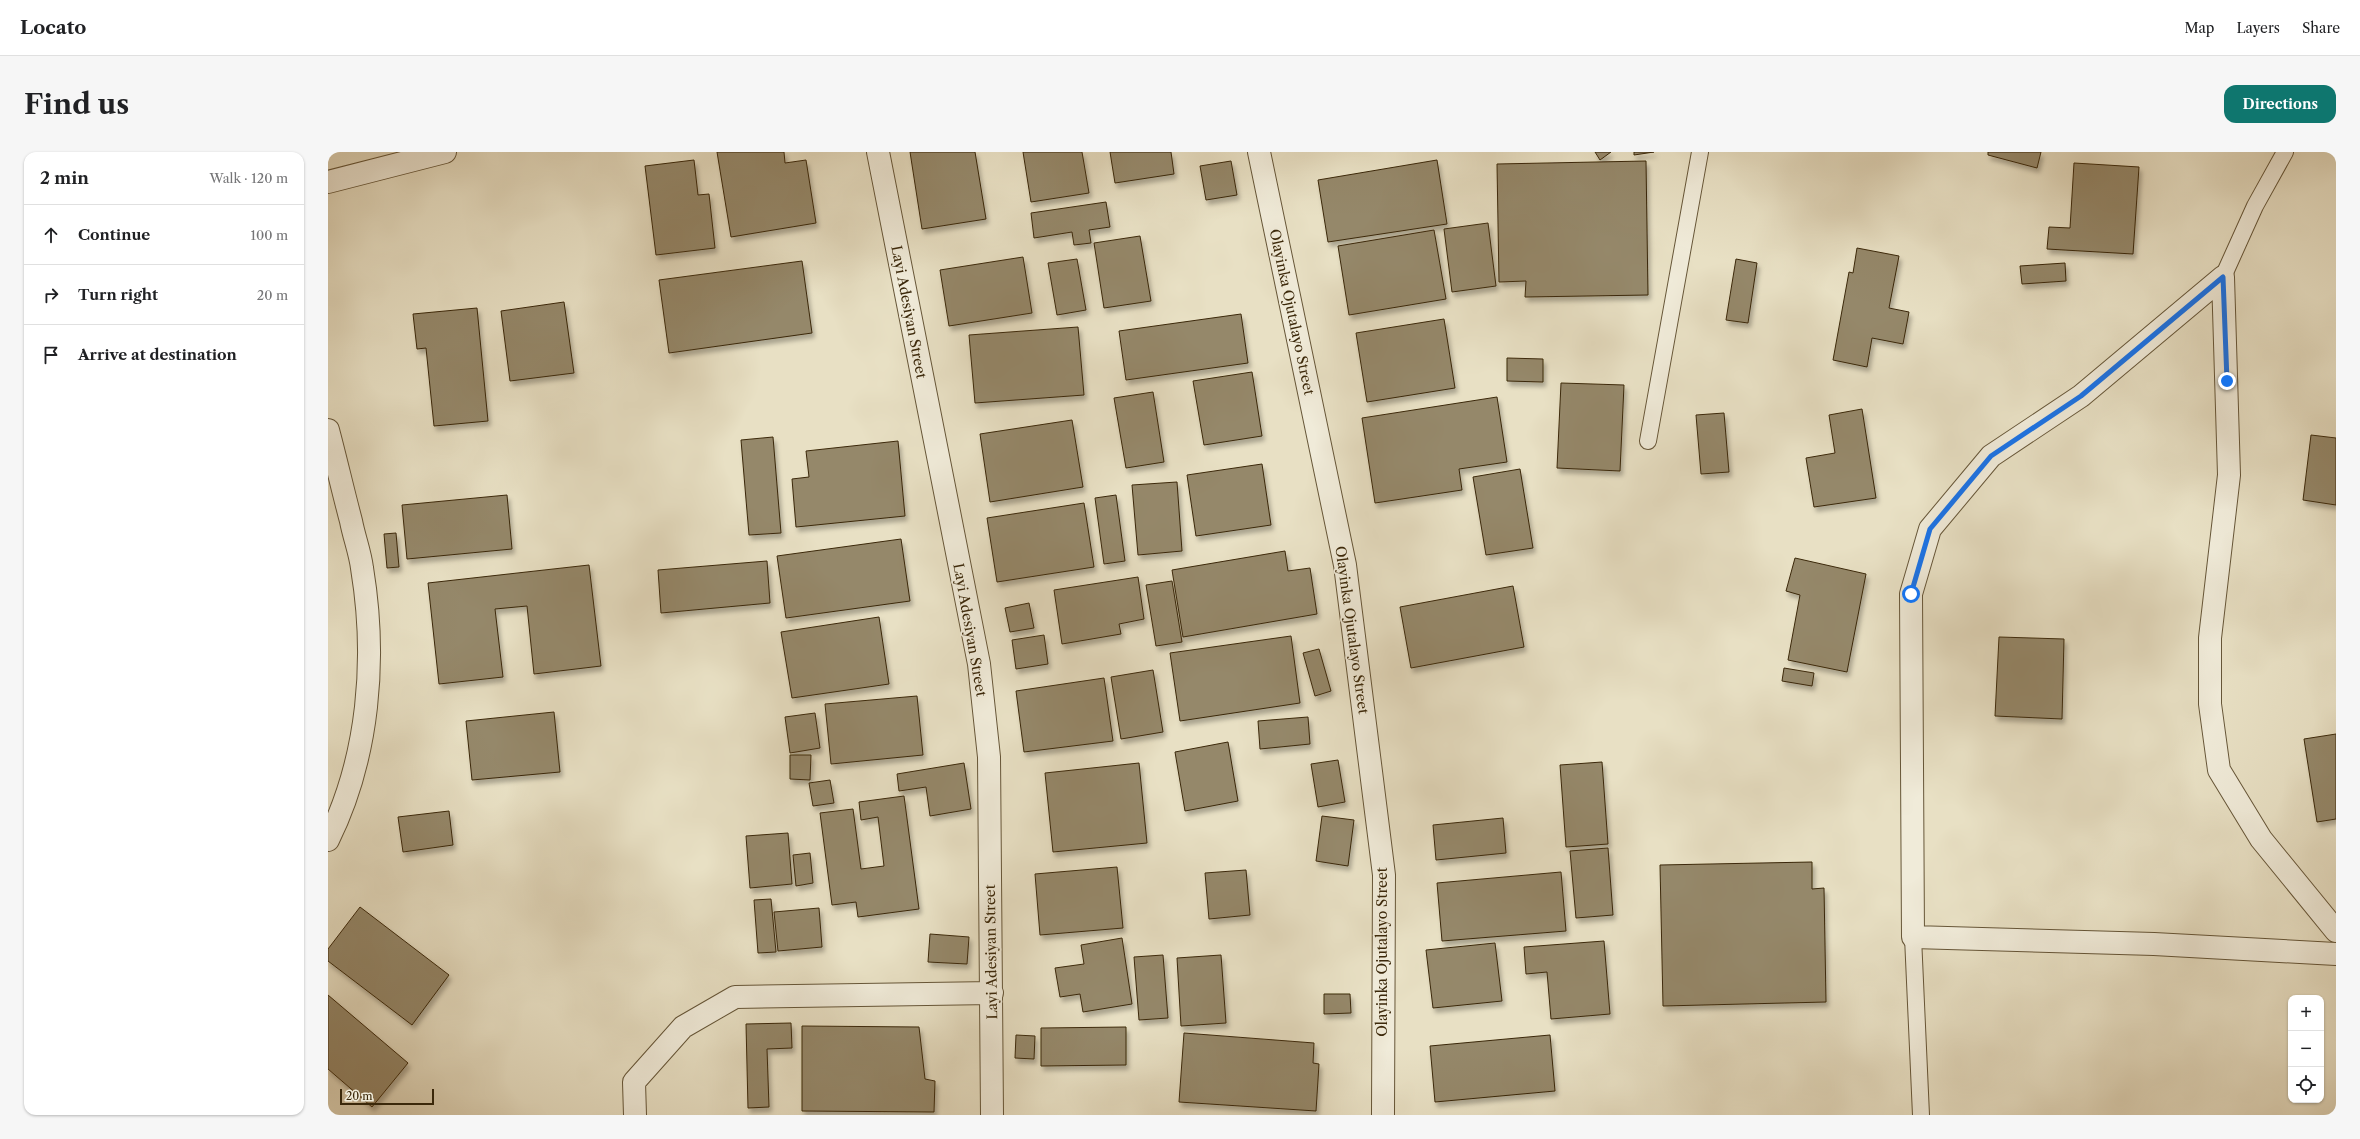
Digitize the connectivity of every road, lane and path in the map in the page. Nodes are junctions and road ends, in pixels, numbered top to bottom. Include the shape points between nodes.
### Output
1 (445, 152) edge
2 (878, 152) edge
3 (1259, 152) edge
4 (1700, 152) edge
5 (2285, 152) edge
6 (328, 182) edge
7 (2223, 277) junction
8 (328, 430) edge
9 (1648, 441) dead end
10 (328, 840) edge
11 (2336, 932) edge
12 (1912, 937) junction
13 (2336, 954) edge
14 (992, 993) junction
15 (635, 1115) edge
16 (992, 1115) edge
17 (1383, 1115) edge
18 (1921, 1115) edge

1 - 6 street
2 - 14 street, Layi Adesiyan Street via 979,664 989,757
3 - 17 street, Olayinka Ojutalayo Street via 1345,565 1384,875
4 - 9 lane
5 - 7 lane via 2255,206
7 - 11 street via 2229,475 2210,638 2210,704 2219,770 2261,840
7 - 12 street via 2081,396 1991,456 1930,529 1911,594
8 - 10 street via 362,568 369,635 366,710 358,759 343,810
12 - 13 street via 2154,944
12 - 18 lane
14 - 15 street via 735,998 683,1028 634,1082
14 - 16 street, Layi Adesiyan Street

